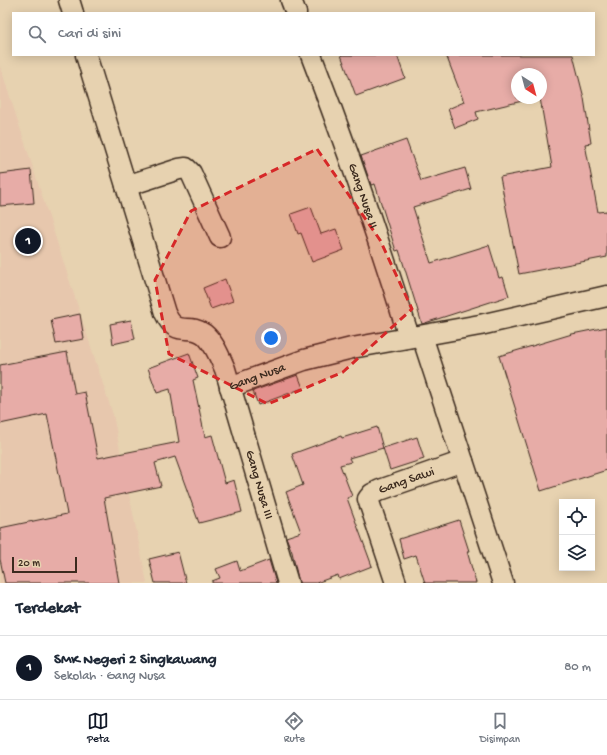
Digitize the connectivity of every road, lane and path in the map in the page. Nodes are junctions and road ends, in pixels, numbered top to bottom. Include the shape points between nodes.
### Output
1 (69, 0) edge
2 (291, 0) edge
3 (73, 12) edge
4 (296, 12) edge
5 (86, 56) edge
6 (312, 56) edge
7 (126, 186) junction
8 (220, 237) dead end
9 (607, 296) edge
10 (415, 337) junction
11 (230, 387) junction
12 (463, 462) junction
13 (288, 583) edge
14 (396, 583) edge
15 (504, 583) edge

1 - 3 street
2 - 4 street
5 - 7 street, Gang Nusa
6 - 10 street, Gang Nusa II
7 - 8 street via 186,168 191,173
7 - 11 street, Gang Nusa via 165,313 176,327 194,329 204,334 218,354
9 - 10 street, Gang Nusa
10 - 11 street, Gang Nusa via 304,360
10 - 12 street, Gang Nusa II
11 - 13 street, Gang Nusa III
12 - 14 street, Gang Sawi via 380,490 368,499
12 - 15 street, Gang Nusa II

